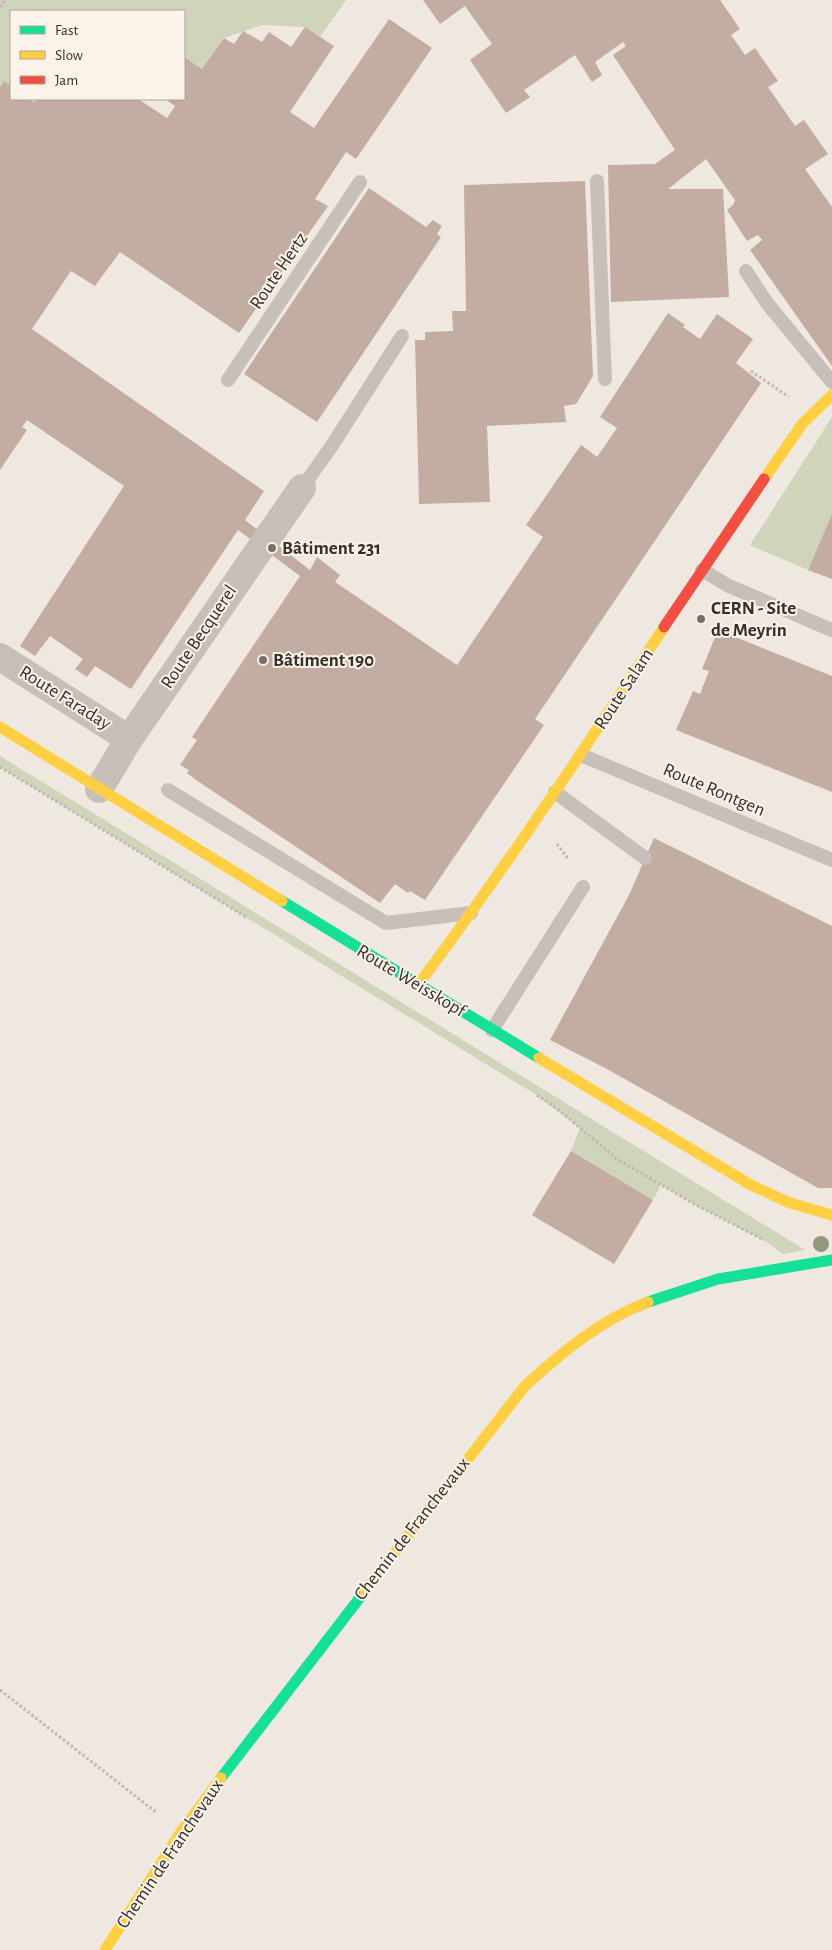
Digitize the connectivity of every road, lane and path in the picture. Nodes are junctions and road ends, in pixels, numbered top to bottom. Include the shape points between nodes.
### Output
1 (5, 0) edge
2 (0, 7) edge
3 (597, 181) dead end
4 (360, 182) dead end
5 (746, 271) dead end
6 (402, 336) dead end
7 (751, 371) dead end
8 (605, 379) dead end
9 (228, 380) dead end
10 (832, 382) edge
11 (832, 395) edge
12 (803, 423) junction
13 (302, 488) joint
14 (702, 570) junction
15 (832, 630) edge
16 (0, 657) edge
17 (0, 727) edge
18 (129, 739) junction
19 (581, 755) junction
20 (99, 789) junction
21 (168, 790) dead end
22 (555, 792) junction
23 (645, 858) dead end
24 (832, 860) edge
25 (583, 887) dead end
26 (472, 912) junction
27 (418, 985) junction
28 (492, 1030) junction
29 (580, 1128) dead end
30 (832, 1215) edge
31 (832, 1260) edge
32 (796, 1265) junction
33 (0, 1690) edge
34 (138, 1799) dead end
35 (105, 1950) edge

1 - 2 path
3 - 8 lane
4 - 9 lane, Route Hertz
5 - 10 lane via 767,303
6 - 13 lane
7 - 12 path via 790,398
11 - 12 street, Route Salam
12 - 14 street, Route Salam
13 - 18 street, Route Becquerel
14 - 15 lane via 729,586
14 - 19 street, Route Salam
16 - 18 street, Route Faraday
17 - 20 street, Route Weisskopf
18 - 20 street, Route Becquerel
19 - 22 street, Route Salam
19 - 24 lane, Route Rontgen
20 - 27 street, Route Weisskopf
21 - 26 lane via 386,923
22 - 23 lane
22 - 26 street, Route Salam
25 - 28 lane
26 - 27 street, Route Salam
27 - 28 street, Route Weisskopf
28 - 30 street, Route Weisskopf via 726,1172 774,1197
29 - 32 path via 617,1159 767,1242
31 - 32 street, Chemin de Franchevaux
32 - 35 street, Chemin de Franchevaux via 718,1279 631,1308 573,1345 525,1386 181,1832
33 - 34 path

